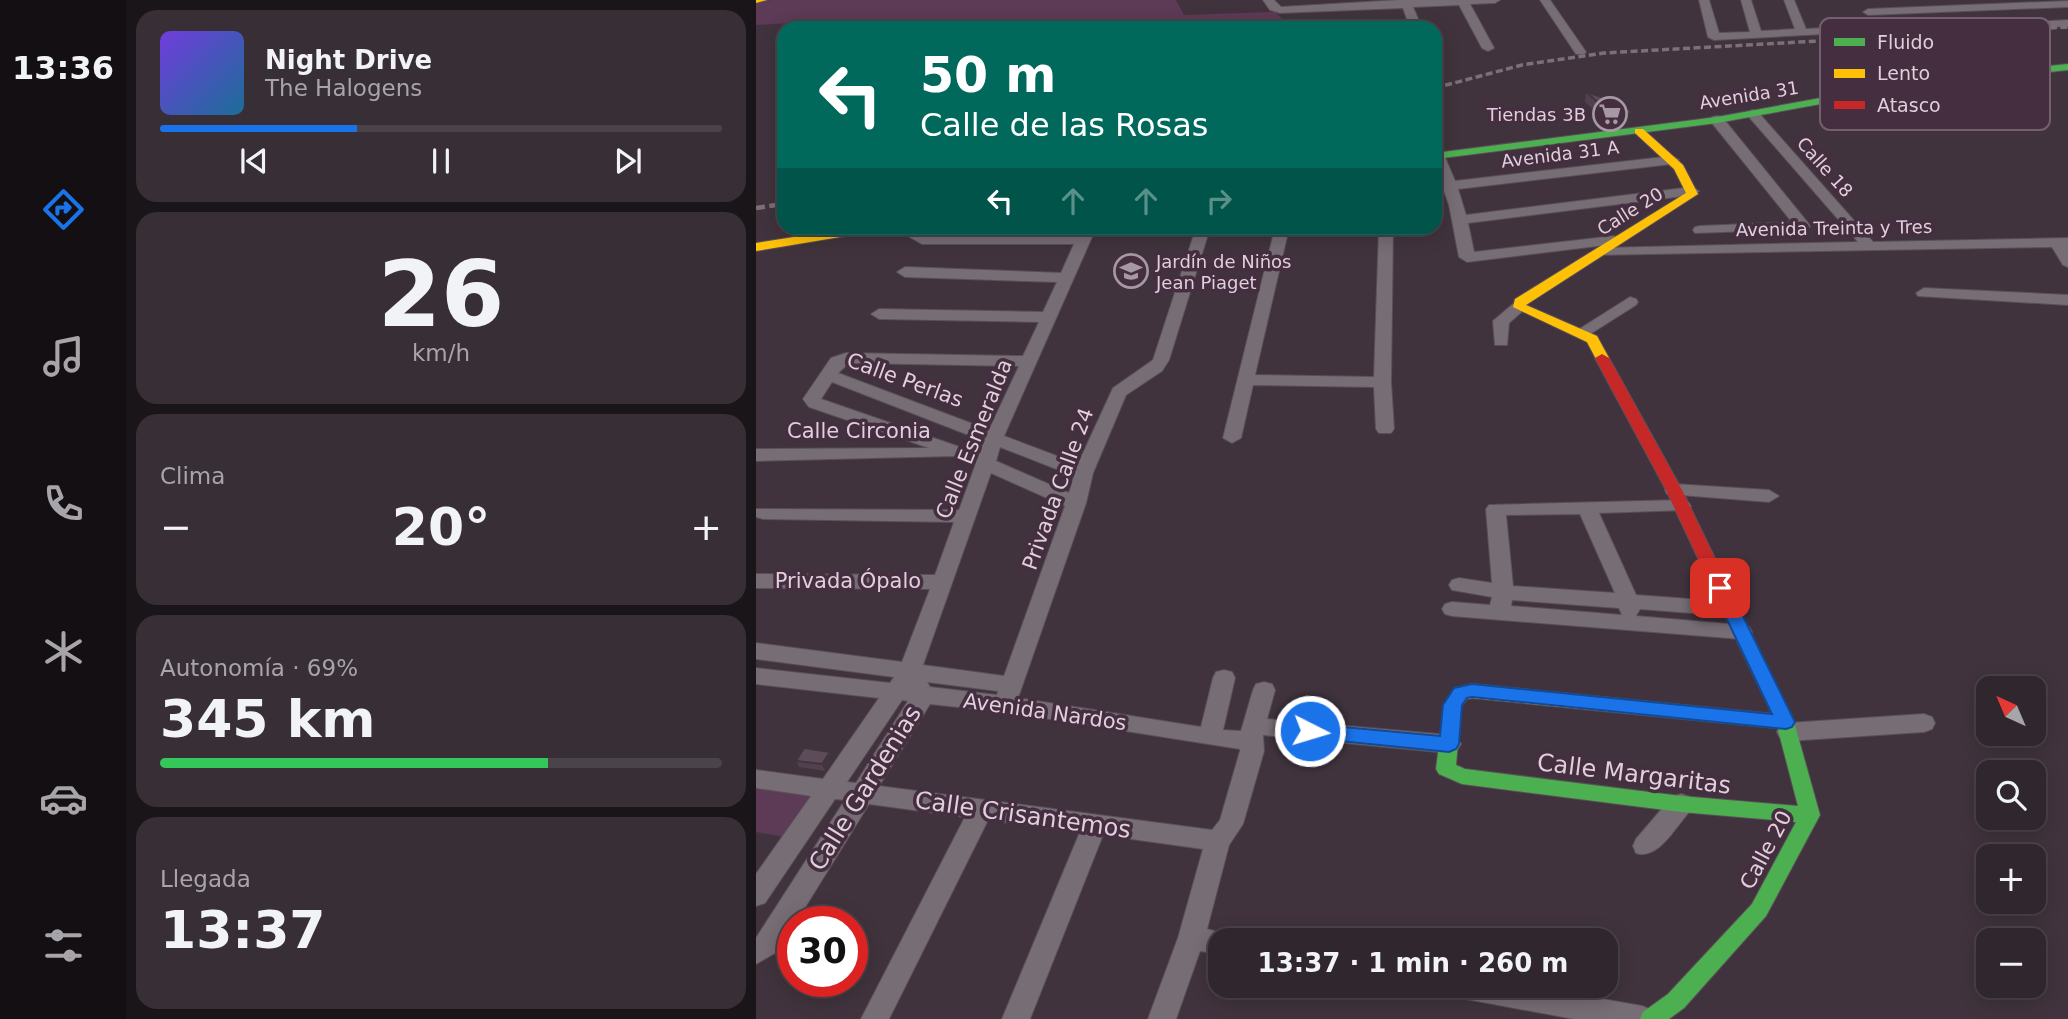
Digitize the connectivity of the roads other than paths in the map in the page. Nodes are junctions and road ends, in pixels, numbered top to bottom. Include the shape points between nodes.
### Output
1 (763, 0) edge
2 (1268, 0) edge
3 (1495, 0) edge
4 (1545, 0) edge
5 (1704, 0) edge
6 (1746, 0) edge
7 (1789, 0) edge
8 (1861, 0) edge
9 (756, 1) edge
10 (1406, 2) edge
11 (1464, 2) junction
12 (2046, 2) edge
13 (1991, 4) edge
14 (2068, 4) edge
15 (1918, 5) edge
16 (1868, 12) junction
17 (1870, 18) edge
18 (1413, 21) edge
19 (2068, 23) edge
20 (2050, 24) edge
21 (1820, 32) edge
22 (1802, 33) junction
23 (1756, 35) junction
24 (1488, 48) dead end
25 (1580, 52) dead end
26 (2068, 67) edge
27 (2050, 68) edge
28 (1820, 102) edge
29 (1753, 114) junction
30 (1717, 120) junction
31 (1639, 131) junction
32 (1442, 154) edge
33 (1672, 160) junction
34 (1442, 167) edge
35 (1452, 187) junction
36 (1692, 191) junction
37 (1461, 220) junction
38 (1700, 230) dead end
39 (828, 235) edge
40 (913, 235) edge
41 (1059, 235) edge
42 (1086, 235) edge
43 (1201, 235) edge
44 (1280, 235) edge
45 (1386, 235) edge
46 (1622, 239) junction
47 (2063, 242) edge
48 (1869, 246) junction
49 (756, 247) edge
50 (1600, 252) junction
51 (2068, 262) edge
52 (905, 272) dead end
53 (1066, 278) junction
54 (1924, 293) dead end
55 (2068, 300) edge
56 (1630, 302) dead end
57 (1519, 307) junction
58 (879, 314) dead end
59 (1049, 317) junction
60 (1581, 333) junction
61 (1501, 342) dead end
62 (842, 359) joint
63 (1029, 361) junction
64 (828, 375) junction
65 (1244, 380) junction
66 (1382, 382) junction
67 (1385, 429) dead end
68 (995, 437) junction
69 (1232, 438) dead end
70 (962, 453) junction
71 (756, 455) edge
72 (985, 463) junction
73 (1084, 473) junction
74 (1769, 496) dead end
75 (1678, 498) junction
76 (1076, 503) junction
77 (1587, 508) junction
78 (764, 513) dead end
79 (966, 516) junction
80 (756, 581) edge
81 (941, 582) junction
82 (1459, 585) dead end
83 (1628, 600) junction
84 (1501, 602) junction
85 (1452, 609) dead end
86 (1730, 609) junction
87 (1632, 622) junction
88 (1741, 632) junction
89 (756, 651) edge
90 (910, 671) junction
91 (756, 676) edge
92 (1224, 678) dead end
93 (1264, 690) dead end
94 (893, 692) junction
95 (923, 695) junction
96 (1009, 695) junction
97 (1924, 723) dead end
98 (1787, 727) junction
99 (1252, 734) junction
100 (1210, 737) junction
101 (1449, 744) junction
102 (756, 779) edge
103 (827, 789) junction
104 (864, 794) junction
105 (1681, 804) junction
106 (981, 809) junction
107 (1810, 815) junction
108 (1095, 825) junction
109 (1218, 841) junction
110 (1645, 846) dead end
111 (756, 895) edge
112 (1191, 938) junction
113 (1208, 941) edge
114 (756, 952) edge
115 (1526, 998) edge
116 (875, 1019) edge
117 (1016, 1019) edge
118 (1162, 1019) edge
119 (1642, 1019) edge
120 (1651, 1019) edge

1 - 9 street
2 - 10 street via 1280,10
3 - 11 street
4 - 25 street
5 - 23 street via 1714,37
6 - 23 street
7 - 22 street
8 - 16 street
10 - 11 street
10 - 18 street
11 - 24 street
12 - 13 street
12 - 14 street
13 - 15 street
15 - 16 street
16 - 17 street
19 - 20 street
21 - 22 street
22 - 23 street
26 - 27 street, Avenida 31
28 - 29 street, Avenida 31
29 - 30 street, Avenida 31
29 - 48 street, Calle 18
30 - 31 street, Avenida 31
30 - 38 street via 1803,226
31 - 32 street, Avenida 31
31 - 33 street, Calle 20
33 - 35 street, Avenida 31 A
33 - 36 street, Calle 20
34 - 35 street
35 - 37 street
36 - 37 street
36 - 46 street, Calle 20
37 - 46 street via 1467,257
39 - 49 street
40 - 41 street via 922,240
42 - 53 street, Calle Esmeralda
43 - 73 street, Privada Calle 24 via 1161,360 1119,392
44 - 65 street
45 - 66 street
46 - 50 street, Calle 20
47 - 48 street, Avenida Treinta y Tres
47 - 51 street
48 - 50 street, Avenida Treinta y Tres
50 - 57 street, Calle 20 via 1520,302
52 - 53 street
53 - 59 street, Calle Esmeralda
54 - 55 street
56 - 60 street
57 - 60 street, Calle 20
57 - 61 street, Calle 20 via 1501,321
58 - 59 street
59 - 63 street, Calle Esmeralda
60 - 75 street, Calle 20 via 1592,339
62 - 63 street
62 - 64 street
63 - 68 street, Calle Esmeralda
64 - 68 street, Calle Perlas
64 - 70 street via 813,401
65 - 66 street
65 - 69 street
66 - 67 street
68 - 72 street, Calle Esmeralda
68 - 73 street, Calle Perlas
70 - 71 street, Calle Circonia
70 - 72 street
72 - 76 street
72 - 79 street, Calle Esmeralda
73 - 76 street, Privada Calle 24
74 - 75 street
75 - 77 street
75 - 86 street, Calle 20
76 - 96 street, Privada Calle 24
77 - 83 street
77 - 84 street via 1496,509
78 - 79 street
79 - 81 street, Calle Esmeralda
80 - 81 street, Privada Ópalo
81 - 90 street, Calle Esmeralda
82 - 84 street
83 - 84 street
83 - 86 street
83 - 87 street
84 - 85 street
84 - 87 street
86 - 88 street, Calle 20
87 - 88 street
88 - 98 street, Calle 20
89 - 90 street, Avenida Nardos
90 - 94 street, Calle Gardenias
90 - 95 street, Calle Gardenias
90 - 96 street, Avenida Nardos
91 - 94 street, Avenida Nardos
92 - 100 street
93 - 99 street
94 - 95 street, Avenida Nardos
94 - 103 street, Calle Gardenias
95 - 96 street, Avenida Nardos
95 - 104 street, Calle Gardenias
96 - 100 street, Avenida Nardos
97 - 98 street
98 - 101 street via 1472,691 1461,693 1453,705
98 - 107 street, Calle 20
99 - 100 street, Avenida Nardos
99 - 101 street, Avenida Nardos
99 - 109 street via 1252,751 1231,824
101 - 105 street, Calle Margaritas via 1446,769 1453,774
102 - 103 street, Calle Crisantemos
103 - 104 street, Calle Crisantemos
103 - 111 street, Calle Gardenias
104 - 106 street, Calle Crisantemos
104 - 114 street, Calle Gardenias via 768,944
105 - 107 street, Calle Margaritas
105 - 110 street
106 - 108 street, Calle Crisantemos
106 - 116 street
107 - 120 street, Calle 20 via 1759,910 1676,1001
108 - 109 street, Calle Crisantemos
108 - 117 street
109 - 112 street
112 - 113 street
112 - 118 street
115 - 119 street

